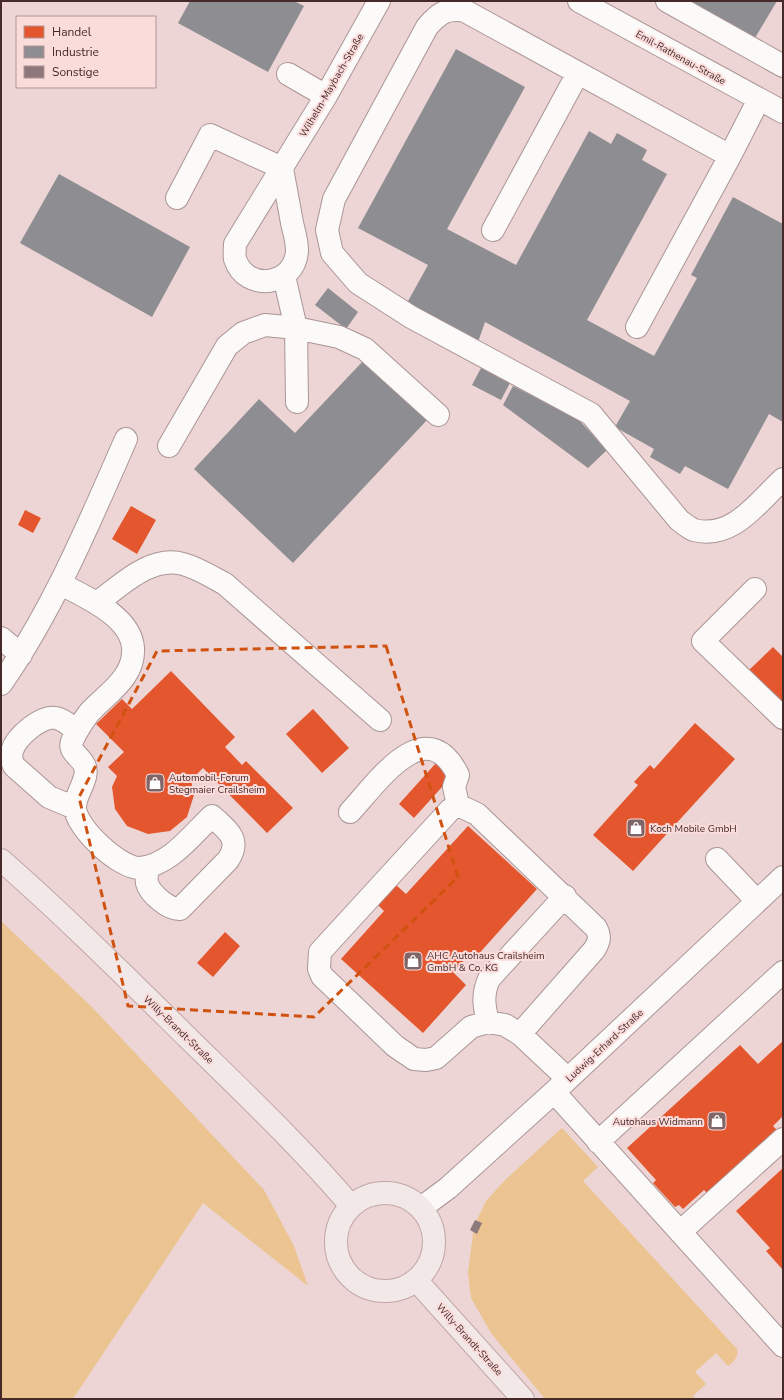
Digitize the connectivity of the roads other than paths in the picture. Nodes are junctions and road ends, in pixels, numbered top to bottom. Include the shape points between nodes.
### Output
1 (379, 1) edge
2 (579, 1) edge
3 (667, 1) edge
4 (447, 6) edge
5 (783, 66) edge
6 (578, 73) junction
7 (288, 74) dead end
8 (326, 96) junction
9 (759, 100) junction
10 (783, 112) edge
11 (730, 156) junction
12 (282, 168) junction
13 (177, 198) dead end
14 (492, 230) dead end
15 (284, 276) junction
16 (637, 327) dead end
17 (296, 328) junction
18 (297, 402) dead end
19 (438, 415) dead end
20 (126, 439) dead end
21 (169, 446) dead end
22 (783, 479) edge
23 (61, 584) junction
24 (755, 589) dead end
25 (97, 603) junction
26 (1, 638) edge
27 (21, 655) junction
28 (1, 684) edge
29 (783, 718) edge
30 (380, 720) dead end
31 (77, 731) junction
32 (458, 805) junction
33 (75, 808) junction
34 (350, 812) dead end
35 (717, 859) dead end
36 (1, 860) edge
37 (148, 867) dead end
38 (783, 877) edge
39 (565, 896) junction
40 (757, 901) junction
41 (783, 972) edge
42 (488, 1022) junction
43 (520, 1034) junction
44 (561, 1085) junction
45 (783, 1139) edge
46 (598, 1142) junction
47 (351, 1206) junction
48 (421, 1208) junction
49 (680, 1232) junction
50 (416, 1280) junction
51 (783, 1346) edge
52 (523, 1399) edge

1 - 8 street, Wilhelm-Maybach-Straße
2 - 9 street, Emil-Rathenau-Straße
3 - 5 street
4 - 6 street via 465,11
4 - 22 street via 427,28 334,199 327,230 332,253 358,283 411,317 591,414 678,520 693,530 715,532 736,524
6 - 11 street
6 - 14 street
7 - 8 street
8 - 12 street, Wilhelm-Maybach-Straße
9 - 10 street, Emil-Rathenau-Straße
9 - 11 street
11 - 16 street
12 - 13 street via 210,135
12 - 15 street via 297,251 294,265
12 - 15 street, Wilhelm-Maybach-Straße via 235,244 235,258 249,277 261,282
15 - 17 street
17 - 18 street
17 - 19 street via 340,337 365,349
17 - 21 street via 265,325 243,333 227,346
20 - 23 street
23 - 25 street
23 - 27 street
24 - 29 street via 704,641
25 - 30 street via 143,570 162,563 182,564 203,572 225,584
25 - 31 street via 113,614 129,634 133,648 132,662 123,680 89,713
26 - 27 street
27 - 28 street
31 - 33 street via 72,748 74,754 83,762 86,773 76,798
31 - 33 street via 55,717 44,719 32,725 15,744 11,759 14,766 49,797
32 - 34 street via 454,787 458,775 453,765 429,748 416,749 399,759
32 - 39 street via 477,814
32 - 42 street via 450,810 320,952 319,969 329,983 395,1046 414,1059 436,1058 471,1027
33 - 37 street via 76,817 91,837 107,852 126,865
35 - 40 street
36 - 47 main road, Willy-Brandt-Straße via 53,906 220,1070 332,1183
38 - 40 street, Ludwig-Erhard-Straße
39 - 42 street via 489,979 484,989 483,1001
39 - 43 street via 596,928 600,934 598,942 594,950
40 - 44 street, Ludwig-Erhard-Straße
41 - 46 street
42 - 43 street via 505,1024
43 - 44 street
44 - 46 street
44 - 48 street, Ludwig-Erhard-Straße via 448,1188
45 - 49 street
46 - 49 street
47 - 48 main road via 364,1197 379,1192 395,1193
47 - 50 main road via 341,1219 336,1235 337,1252 343,1268 354,1280 368,1288 385,1291 402,1288
48 - 50 main road via 430,1222 434,1237 433,1253 427,1268
49 - 51 street
50 - 52 main road, Willy-Brandt-Straße

